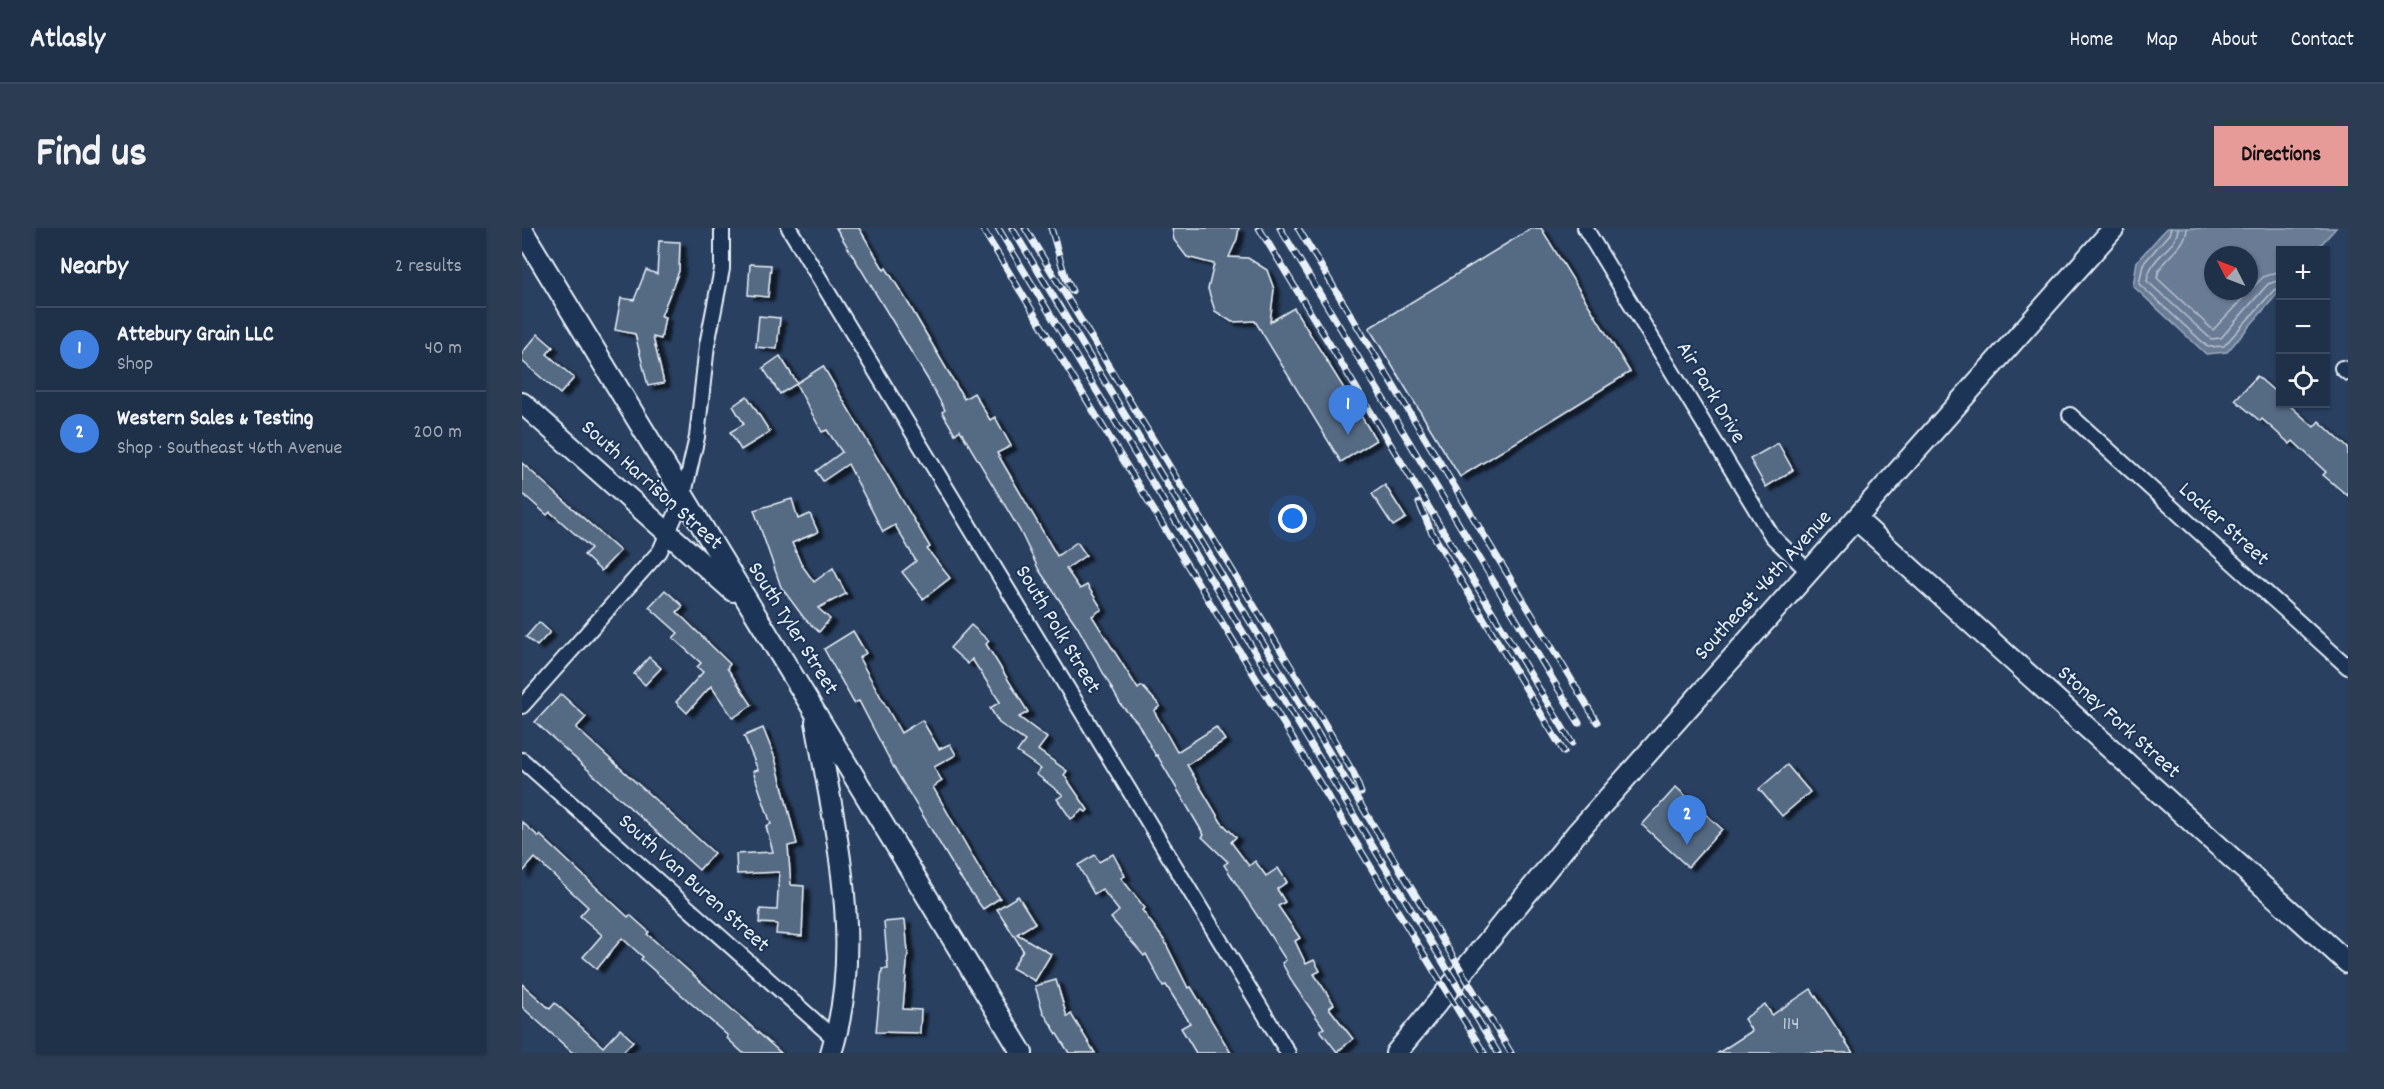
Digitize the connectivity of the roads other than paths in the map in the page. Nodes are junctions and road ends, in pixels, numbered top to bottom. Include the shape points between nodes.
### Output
1 (722, 228) edge
2 (789, 228) edge
3 (1585, 228) edge
4 (2114, 228) edge
5 (522, 230) edge
6 (522, 403) edge
7 (2070, 415) dead end
8 (683, 498) junction
9 (1856, 519) junction
10 (668, 533) junction
11 (1809, 572) junction
12 (749, 605) junction
13 (2348, 667) edge
14 (522, 706) edge
15 (814, 710) junction
16 (522, 760) edge
17 (2348, 963) edge
18 (833, 1046) edge
19 (1022, 1053) edge
20 (1288, 1053) edge
21 (1396, 1053) edge

1 - 8 street via 722,269 707,345 697,437
2 - 20 street, South Polk Street
3 - 11 street, Air Park Drive via 1772,536
4 - 9 main road, Southeast 46th Avenue
5 - 8 main road, South Tyler Street
6 - 10 main road, South Harrison Street
7 - 13 street, Locker Street
8 - 10 street
8 - 12 main road, South Tyler Street
9 - 11 main road, Southeast 46th Avenue
9 - 17 main road, Stoney Fork Street
10 - 12 main road, South Harrison Street
10 - 14 street via 660,551
11 - 21 main road, Southeast 46th Avenue via 1524,894
12 - 15 main road, South Tyler Street
15 - 18 main road via 843,873 846,913 845,971
15 - 19 main road, South Tyler Street
16 - 18 street, South Van Buren Street

